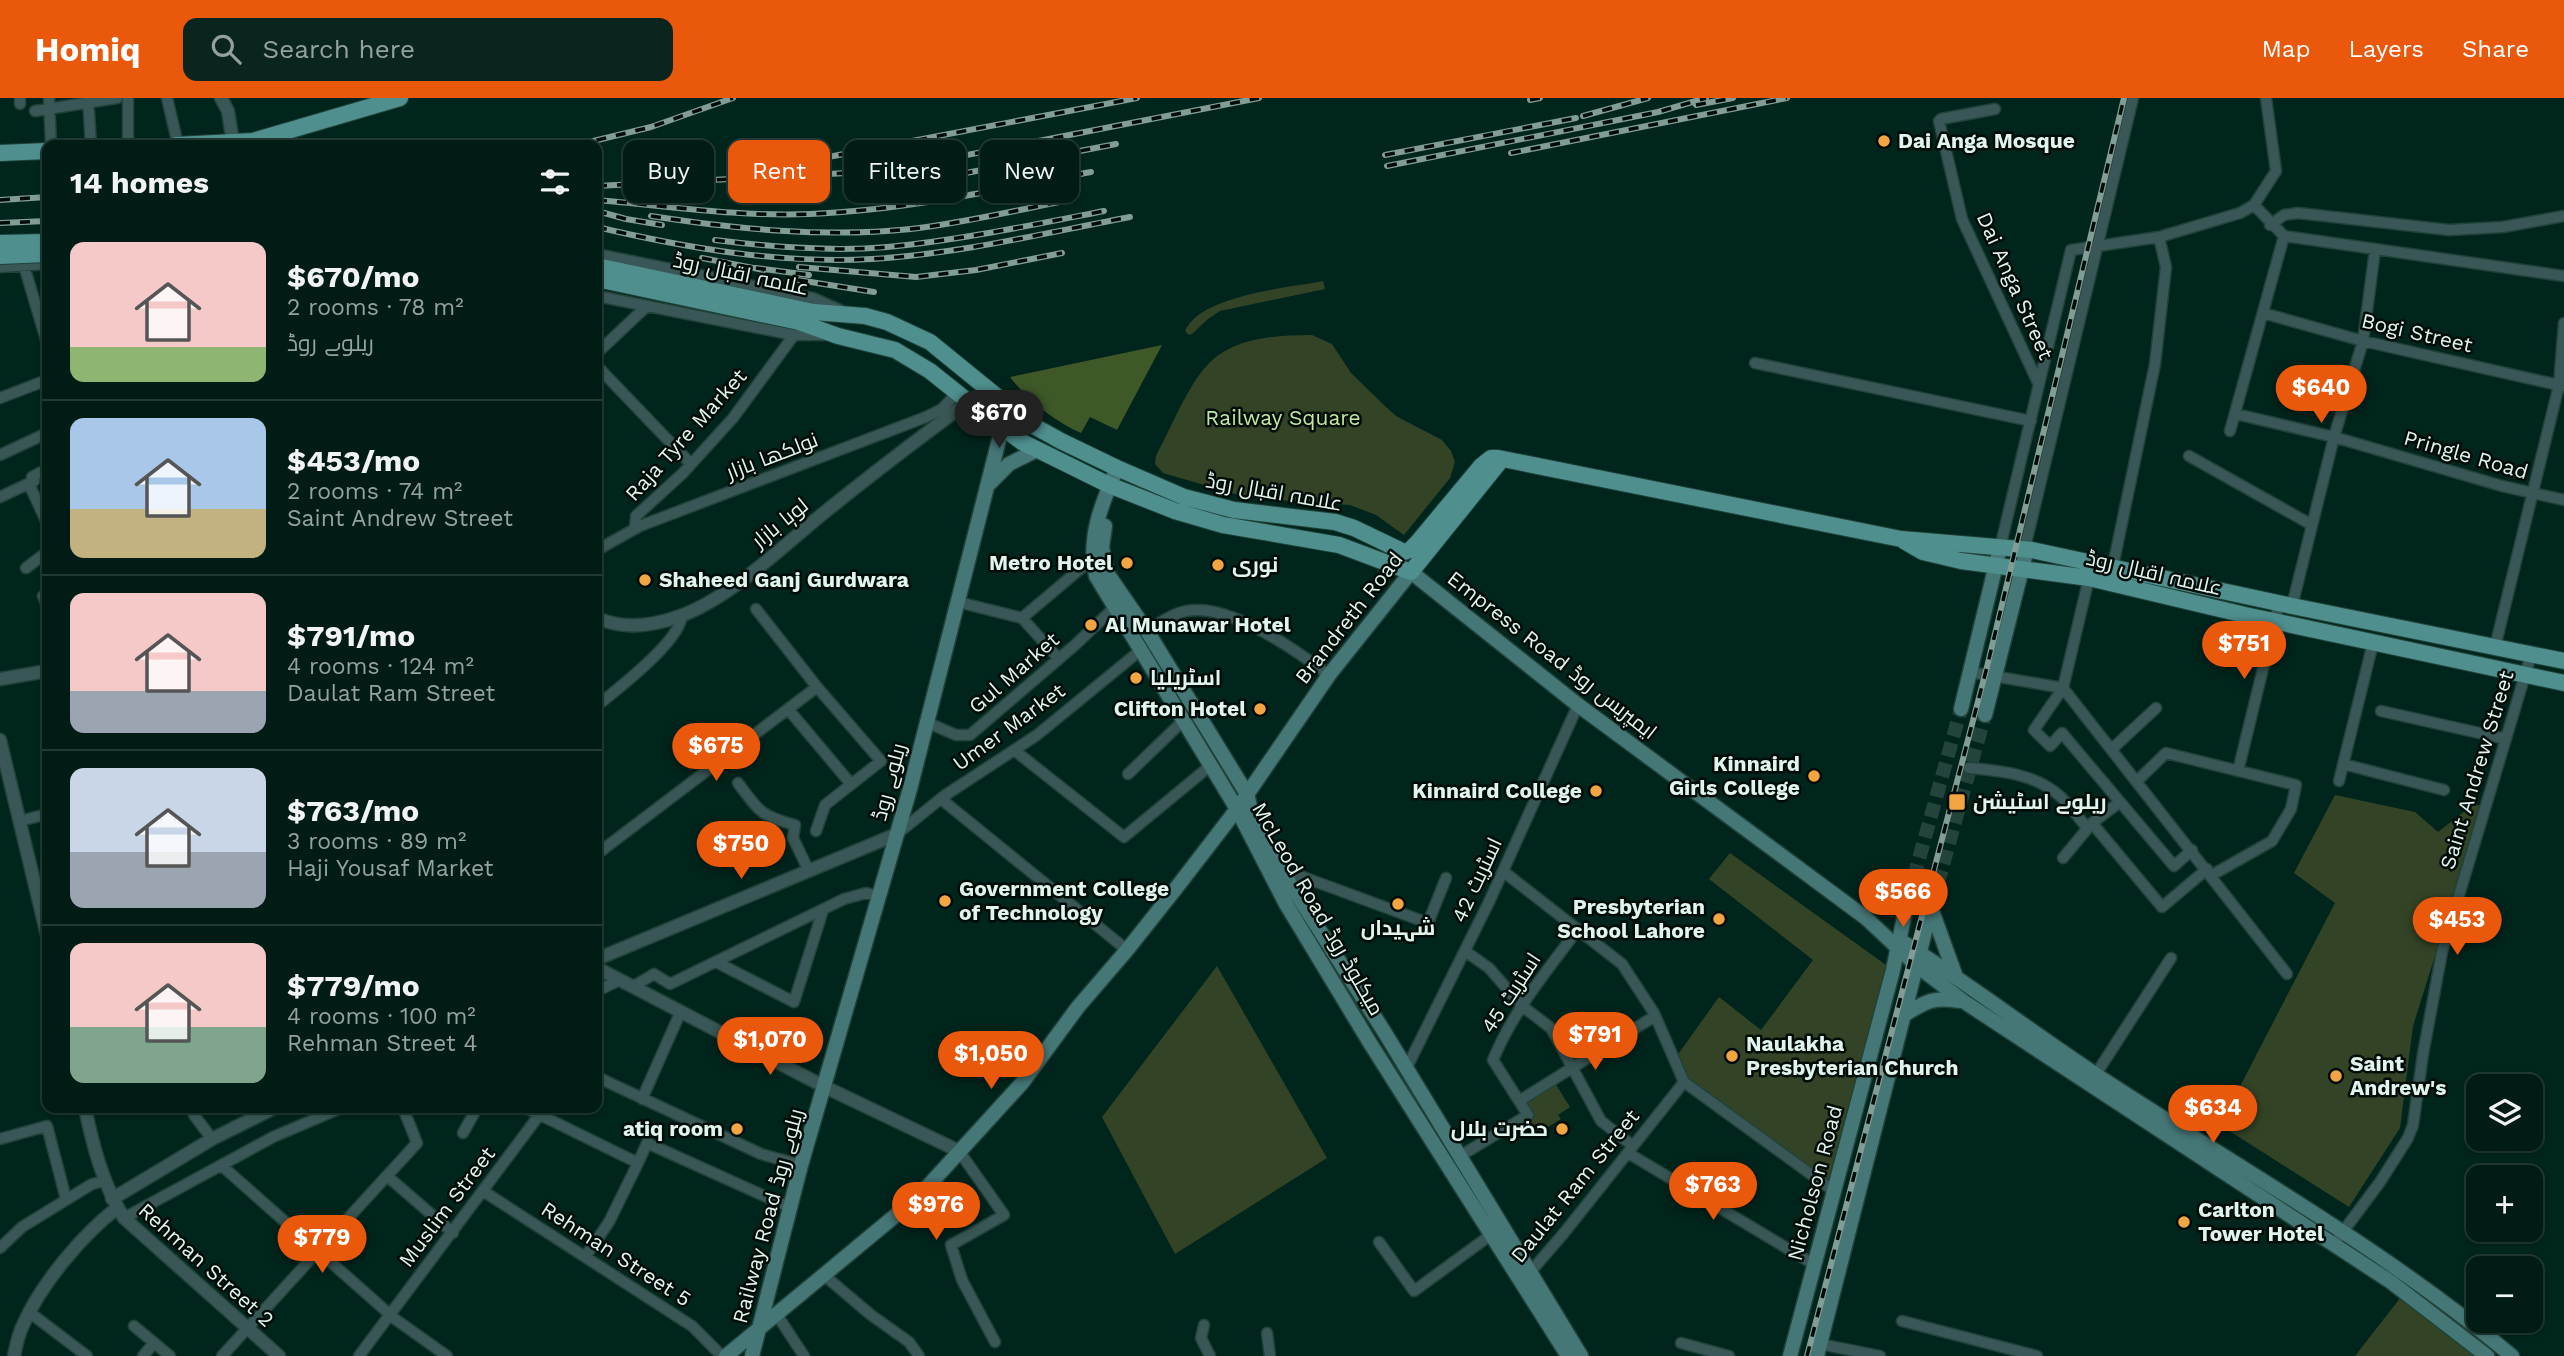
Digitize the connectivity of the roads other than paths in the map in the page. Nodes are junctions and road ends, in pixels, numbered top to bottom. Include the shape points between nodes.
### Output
1 (117, 98) edge
2 (128, 98) edge
3 (167, 98) edge
4 (222, 98) edge
5 (2133, 98) edge
6 (2266, 98) edge
7 (394, 99) edge
8 (88, 100) edge
9 (50, 104) edge
10 (362, 104) edge
11 (1995, 109) dead end
12 (35, 111) dead end
13 (51, 140) edge
14 (91, 140) edge
15 (128, 140) edge
16 (176, 140) edge
17 (233, 140) edge
18 (262, 140) edge
19 (42, 151) edge
20 (0, 153) edge
21 (2254, 205) junction
22 (2564, 216) edge
23 (2270, 225) junction
24 (17, 236) junction
25 (42, 236) edge
26 (2284, 236) junction
27 (0, 237) edge
28 (2159, 237) junction
29 (42, 242) edge
30 (0, 243) edge
31 (2097, 246) junction
32 (2375, 250) junction
33 (42, 254) edge
34 (602, 255) edge
35 (0, 256) edge
36 (42, 265) edge
37 (602, 266) edge
38 (0, 267) edge
39 (23, 267) junction
40 (2564, 276) edge
41 (602, 280) edge
42 (602, 297) edge
43 (647, 306) junction
44 (2263, 313) junction
45 (852, 315) junction
46 (798, 322) junction
47 (2564, 323) edge
48 (42, 327) edge
49 (2363, 341) junction
50 (602, 348) edge
51 (1755, 363) dead end
52 (602, 371) edge
53 (42, 382) edge
54 (2039, 385) junction
55 (2561, 386) edge
56 (963, 397) junction
57 (0, 398) edge
58 (2236, 414) junction
59 (2031, 421) junction
60 (1002, 428) junction
61 (2230, 431) dead end
62 (42, 435) edge
63 (2334, 438) junction
64 (1038, 450) junction
65 (0, 455) edge
66 (2189, 456) dead end
67 (1503, 459) junction
68 (691, 464) junction
69 (1121, 470) junction
70 (42, 472) edge
71 (29, 484) junction
72 (988, 485) junction
73 (1114, 486) junction
74 (2532, 494) junction
75 (0, 497) edge
76 (2564, 500) edge
77 (42, 512) edge
78 (2312, 525) junction
79 (635, 528) junction
80 (1901, 539) junction
81 (602, 547) edge
82 (2000, 548) junction
83 (2026, 550) junction
84 (42, 556) edge
85 (1092, 559) junction
86 (2113, 566) junction
87 (26, 568) dead end
88 (1997, 568) junction
89 (2023, 568) junction
90 (1411, 572) junction
91 (2089, 579) junction
92 (958, 602) junction
93 (2285, 605) junction
94 (1115, 607) junction
95 (756, 609) dead end
96 (682, 615) junction
97 (1022, 618) junction
98 (602, 619) edge
99 (2274, 622) junction
100 (1147, 631) junction
101 (2373, 643) junction
102 (2495, 647) junction
103 (1142, 649) junction
104 (2531, 655) junction
105 (1059, 659) junction
106 (2564, 662) edge
107 (42, 672) edge
108 (1970, 672) junction
109 (1329, 675) junction
110 (2525, 675) junction
111 (1995, 677) junction
112 (0, 679) edge
113 (2564, 683) edge
114 (817, 687) junction
115 (2063, 688) junction
116 (602, 702) edge
117 (1578, 705) junction
118 (2156, 708) dead end
119 (788, 709) junction
120 (1961, 709) tunnel mouth
121 (2381, 711) dead end
122 (1985, 715) tunnel mouth
123 (1184, 720) junction
124 (926, 722) junction
125 (2506, 739) junction
126 (0, 740) edge
127 (2112, 749) junction
128 (1014, 750) junction
129 (2343, 764) junction
130 (1210, 765) junction
131 (1969, 768) dead end
132 (2238, 771) junction
133 (1128, 774) dead end
134 (2137, 781) junction
135 (2339, 781) dead end
136 (5, 783) edge
137 (738, 783) dead end
138 (851, 784) junction
139 (2444, 790) dead end
140 (1247, 794) junction
141 (942, 799) junction
142 (2120, 802) junction
143 (1237, 808) junction
144 (42, 815) edge
145 (20, 821) junction
146 (2090, 825) junction
147 (816, 831) dead end
148 (897, 834) junction
149 (602, 850) edge
150 (2192, 850) junction
151 (2063, 858) dead end
152 (808, 872) junction
153 (1504, 872) junction
154 (2210, 872) junction
155 (1285, 876) junction
156 (1446, 878) dead end
157 (878, 896) junction
158 (1908, 898) tunnel mouth
159 (823, 910) junction
160 (42, 914) edge
161 (1578, 929) junction
162 (1898, 944) junction
163 (1128, 950) junction
164 (1465, 951) junction
165 (602, 957) edge
166 (1917, 958) junction
167 (2171, 958) dead end
168 (716, 962) junction
169 (602, 971) edge
170 (2287, 974) dead end
171 (1956, 977) junction
172 (620, 980) junction
173 (634, 986) junction
174 (602, 989) edge
175 (1963, 1001) junction
176 (1522, 1006) junction
177 (681, 1011) junction
178 (1655, 1016) junction
179 (1902, 1016) junction
180 (1385, 1033) junction
181 (1370, 1043) junction
182 (1573, 1067) junction
183 (1406, 1069) junction
184 (2096, 1074) junction
185 (602, 1079) edge
186 (1684, 1083) junction
187 (825, 1087) junction
188 (642, 1099) junction
189 (1519, 1101) junction
190 (86, 1113) edge
191 (193, 1113) edge
192 (264, 1113) edge
193 (329, 1113) edge
194 (405, 1113) edge
195 (474, 1113) edge
196 (540, 1114) joint
197 (463, 1133) dead end
198 (0, 1139) edge
199 (212, 1139) junction
200 (1630, 1149) junction
201 (960, 1151) junction
202 (1460, 1156) junction
203 (638, 1163) junction
204 (221, 1165) junction
205 (801, 1165) junction
206 (387, 1176) junction
207 (105, 1181) junction
208 (483, 1191) junction
209 (1834, 1191) junction
210 (66, 1199) junction
211 (118, 1208) junction
212 (790, 1208) junction
213 (453, 1233) junction
214 (1492, 1234) junction
215 (2338, 1238) junction
216 (1379, 1242) dead end
217 (0, 1248) edge
218 (318, 1251) junction
219 (585, 1257) junction
220 (1815, 1265) junction
221 (825, 1276) junction
222 (1526, 1276) junction
223 (29, 1312) junction
224 (390, 1314) junction
225 (777, 1315) junction
226 (1902, 1321) dead end
227 (1204, 1325) dead end
228 (134, 1326) dead end
229 (247, 1328) junction
230 (758, 1330) junction
231 (1267, 1333) dead end
232 (995, 1342) dead end
233 (154, 1343) junction
234 (1681, 1343) dead end
235 (1819, 1350) edge
236 (13, 1356) edge
237 (87, 1356) edge
238 (143, 1356) edge
239 (170, 1356) edge
240 (222, 1356) edge
241 (279, 1356) edge
242 (359, 1356) edge
243 (447, 1356) edge
244 (724, 1356) edge
245 (752, 1356) edge
246 (804, 1356) edge
247 (919, 1356) edge
248 (1210, 1356) edge
249 (1270, 1356) edge
250 (1568, 1356) edge
251 (1581, 1356) edge
252 (1728, 1356) edge
253 (1790, 1356) edge
254 (1880, 1356) edge
255 (2036, 1356) edge
256 (2487, 1356) edge
257 (2512, 1356) edge

1 - 8 street
2 - 15 street
3 - 16 street
4 - 17 street
5 - 31 street
6 - 21 street via 2276,170
7 - 10 main road
8 - 9 street
8 - 14 street
9 - 12 street
9 - 13 street
10 - 18 main road
11 - 54 street, Dai Anga Street via 1940,120 1962,219
19 - 20 main road
21 - 23 street
21 - 28 street
22 - 23 street via 2503,227 2449,230 2298,213 2284,215
23 - 26 street
24 - 25 street
24 - 27 street
24 - 39 street
26 - 32 street
26 - 44 street
28 - 31 street
28 - 86 street via 2166,267 2155,364
29 - 30 main road, bridge
31 - 54 street via 2071,250
31 - 83 street
32 - 40 street
32 - 49 street
33 - 35 main road, bridge
34 - 45 street via 813,298
36 - 39 street
37 - 46 main road, علامہ اقبال روڈ
38 - 39 street
39 - 48 street
41 - 46 main road, علامہ اقبال روڈ
42 - 43 street
43 - 46 street
43 - 50 street
44 - 49 street, Bogi Street
44 - 58 street
45 - 46 main road, علامہ اقبال روڈ
45 - 69 main road, علامہ اقبال روڈ via 887,322 930,342 1032,425
46 - 56 main road, علامہ اقبال روڈ via 895,350
46 - 68 street, Raja Tyre Market via 733,418
47 - 55 street
49 - 55 street, Bogi Street
49 - 63 street
51 - 59 street
52 - 68 street
53 - 57 street
54 - 59 street
55 - 74 street
56 - 60 main road, علامہ اقبال روڈ
56 - 79 street, نولکھا بازار via 926,417
56 - 96 street, لوہا بازار via 754,569
58 - 61 street
58 - 63 street, Pringle Road
59 - 82 street
60 - 64 main road, علامہ اقبال روڈ
60 - 72 main road, ریلوے روڈ
62 - 65 street
63 - 74 street, Pringle Road
63 - 78 street
64 - 72 main road via 1009,464
64 - 73 main road, علامہ اقبال روڈ
66 - 78 street
67 - 69 main road, علامہ اقبال روڈ via 1491,458 1481,466 1417,543 1404,552 1335,522 1234,510 1184,497
67 - 80 main road, علامہ اقبال روڈ
67 - 90 main road, Brandreth Road
68 - 79 street, Raja Tyre Market via 636,516
69 - 73 main road, McLeod Road میکلوڈ روڈ
70 - 71 street
71 - 75 street
71 - 77 street
72 - 92 main road, ریلوے روڈ
73 - 85 main road, McLeod Road میکلوڈ روڈ via 1097,518
73 - 90 main road, علامہ اقبال روڈ via 1223,525 1339,545
73 - 100 main road, McLeod Road میکلوڈ روڈ via 1104,530 1104,564
74 - 76 street, Pringle Road
74 - 102 street
78 - 93 street
79 - 81 street, نولکھا بازار
80 - 82 main road, علامہ اقبال روڈ
80 - 88 main road, علامہ اقبال روڈ via 1923,552
82 - 83 main road, علامہ اقبال روڈ
82 - 88 main road
83 - 86 main road, علامہ اقبال روڈ
83 - 89 main road
84 - 87 street
85 - 94 main road, McLeod Road میکلوڈ روڈ via 1096,576
85 - 97 street
86 - 93 main road, علامہ اقبال روڈ
88 - 89 main road, علامہ اقبال روڈ
88 - 108 main road
89 - 91 main road, علامہ اقبال روڈ
89 - 111 main road
90 - 109 main road, Brandreth Road
90 - 117 main road, Empress Road ایمپریس روڈ
91 - 99 main road, علامہ اقبال روڈ
91 - 115 street
92 - 97 street
92 - 124 main road, ریلوے روڈ
93 - 99 street
93 - 102 main road, علامہ اقبال روڈ
94 - 103 main road, McLeod Road میکلوڈ روڈ
94 - 105 street, Gul Market
95 - 114 street
96 - 98 street, لوہا بازار via 626,626
96 - 116 street via 681,624 660,650
97 - 105 street
99 - 101 main road, علامہ اقبال روڈ
99 - 132 street
100 - 109 street via 1187,611 1210,611 1287,644
100 - 140 main road, McLeod Road میکلوڈ روڈ
101 - 110 main road, علامہ اقبال روڈ
101 - 129 street
102 - 104 main road, علامہ اقبال روڈ
103 - 123 main road, McLeod Road میکلوڈ روڈ
103 - 128 street, Umer Market
104 - 106 main road, علامہ اقبال روڈ
104 - 110 street, Saint Andrew Street
105 - 124 street, Gul Market via 970,735
107 - 112 street
108 - 111 street
108 - 120 main road
109 - 140 main road, Brandreth Road
110 - 113 main road, علامہ اقبال روڈ
110 - 125 street, Saint Andrew Street
111 - 115 street
111 - 122 main road
114 - 119 street
114 - 138 street via 881,761
115 - 127 street
115 - 142 street via 2034,730 2050,746 2062,733
117 - 153 street, اسٹریٹ 42
117 - 162 main road, Empress Road ایمپریس روڈ
118 - 127 street
119 - 138 street
119 - 149 street
121 - 125 street
123 - 130 main road, McLeod Road میکلوڈ روڈ
123 - 133 street
124 - 148 main road, ریلوے روڈ
125 - 215 street, Saint Andrew Street via 2442,951 2413,1125 2381,1182
126 - 136 street
127 - 134 street
128 - 130 street via 1124,837
128 - 141 street, Umer Market
129 - 135 street
129 - 139 street
130 - 143 main road, McLeod Road میکلوڈ روڈ
131 - 146 street via 2012,773 2038,782
132 - 134 street via 2166,753
132 - 154 street via 2296,785 2291,809 2272,841
134 - 150 street
136 - 145 street
137 - 152 street via 761,813 795,825 793,838
138 - 147 street via 825,805
140 - 143 main road, Brandreth Road
140 - 155 main road, McLeod Road میکلوڈ روڈ via 1254,822
141 - 148 street, Umer Market
141 - 163 street
142 - 146 street
142 - 150 street via 2174,866
143 - 163 main road, Brandreth Road
143 - 181 main road, McLeod Road میکلوڈ روڈ via 1280,894
144 - 145 street
145 - 160 street
146 - 151 street
146 - 154 street via 2162,906
148 - 152 street
148 - 157 main road, ریلوے روڈ
150 - 154 street
152 - 165 street
153 - 161 street
153 - 164 street, اسٹریٹ 42
154 - 170 street
155 - 156 street via 1303,877 1428,923
155 - 180 main road, McLeod Road میکلوڈ روڈ
157 - 159 street via 866,893
157 - 187 main road, ریلوے روڈ
158 - 162 main road, Nicholson Road
159 - 168 street
159 - 168 street via 794,1002
161 - 176 street, اسٹریٹ 45
161 - 178 street via 1622,964
162 - 166 main road, Empress Road ایمپریس روڈ
162 - 209 main road, Nicholson Road
163 - 201 main road, Brandreth Road via 1078,1007 1022,1083
164 - 176 street via 1489,968
164 - 183 street, اسٹریٹ 42
166 - 171 main road, Empress Road ایمپریس روڈ
166 - 171 main road, Nicholson Road via 1931,906
166 - 175 main road, Empress Road ایمپریس روڈ
166 - 179 main road, Nicholson Road
167 - 184 street
168 - 173 street via 670,985 654,974
169 - 172 street
171 - 184 main road, Empress Road ایمپریس روڈ
172 - 173 street
172 - 174 street
173 - 177 street
175 - 179 main road via 1941,997
175 - 215 main road, Empress Road ایمپریس روڈ
176 - 182 street via 1550,1028
176 - 189 street, اسٹریٹ 45 via 1493,1060
177 - 187 street
177 - 188 street
178 - 182 street
178 - 186 street
179 - 235 main road, Nicholson Road
180 - 181 main road
180 - 183 main road, McLeod Road میکلوڈ روڈ
181 - 214 main road, McLeod Road میکلوڈ روڈ
182 - 189 street
182 - 200 street via 1601,1121
183 - 202 main road, McLeod Road میکلوڈ روڈ
184 - 215 main road, Empress Road ایمپریس روڈ
185 - 188 street
186 - 200 street, Daulat Ram Street
186 - 209 street
187 - 201 street
187 - 205 main road, Railway Road ریلوے روڈ
188 - 205 street via 761,1154
189 - 202 street, اسٹریٹ 45 via 1528,1115
190 - 207 street
191 - 199 street
192 - 199 street
193 - 204 street via 273,1136
194 - 206 street via 417,1143
195 - 197 street
196 - 203 street
196 - 208 street, Muslim Street
198 - 210 street via 47,1126
199 - 211 street
200 - 220 street
200 - 222 street, Daulat Ram Street
201 - 221 main road, Brandreth Road via 919,1196
201 - 232 street via 1004,1214 951,1245 962,1280
202 - 222 main road, McLeod Road میکلوڈ روڈ
203 - 212 street via 647,1143
203 - 219 street via 609,1222
204 - 211 street
204 - 218 street
205 - 212 main road, Railway Road ریلوے روڈ
206 - 213 street
206 - 218 street
207 - 210 street
207 - 211 street
208 - 213 street, Muslim Street
208 - 219 street, Rehman Street 5
209 - 220 main road, Nicholson Road
210 - 217 street via 22,1227
211 - 223 street via 62,1264
211 - 229 street, Rehman Street 2
212 - 230 main road, Railway Road ریلوے روڈ
213 - 224 street, Muslim Street
214 - 216 street via 1413,1291
214 - 222 main road, McLeod Road میکلوڈ روڈ
215 - 256 main road, Empress Road ایمپریس روڈ
215 - 257 main road, Empress Road ایمپریس روڈ via 2480,1329
218 - 224 street
218 - 229 street
219 - 244 street, Rehman Street 5 via 692,1326
220 - 253 main road, Nicholson Road
221 - 225 main road, Brandreth Road
221 - 247 street via 909,1342
222 - 250 main road, McLeod Road میکلوڈ روڈ
222 - 251 main road, McLeod Road میکلوڈ روڈ
223 - 236 street
223 - 237 street
224 - 242 street, Muslim Street
224 - 243 street
225 - 230 main road, Brandreth Road
225 - 246 street
226 - 255 street
227 - 248 street via 1201,1338
228 - 233 street
229 - 240 street
229 - 241 street, Rehman Street 2
230 - 244 main road, Brandreth Road
230 - 245 main road, Railway Road ریلوے روڈ
231 - 249 street
233 - 238 street
233 - 239 street
234 - 252 street
235 - 254 street

